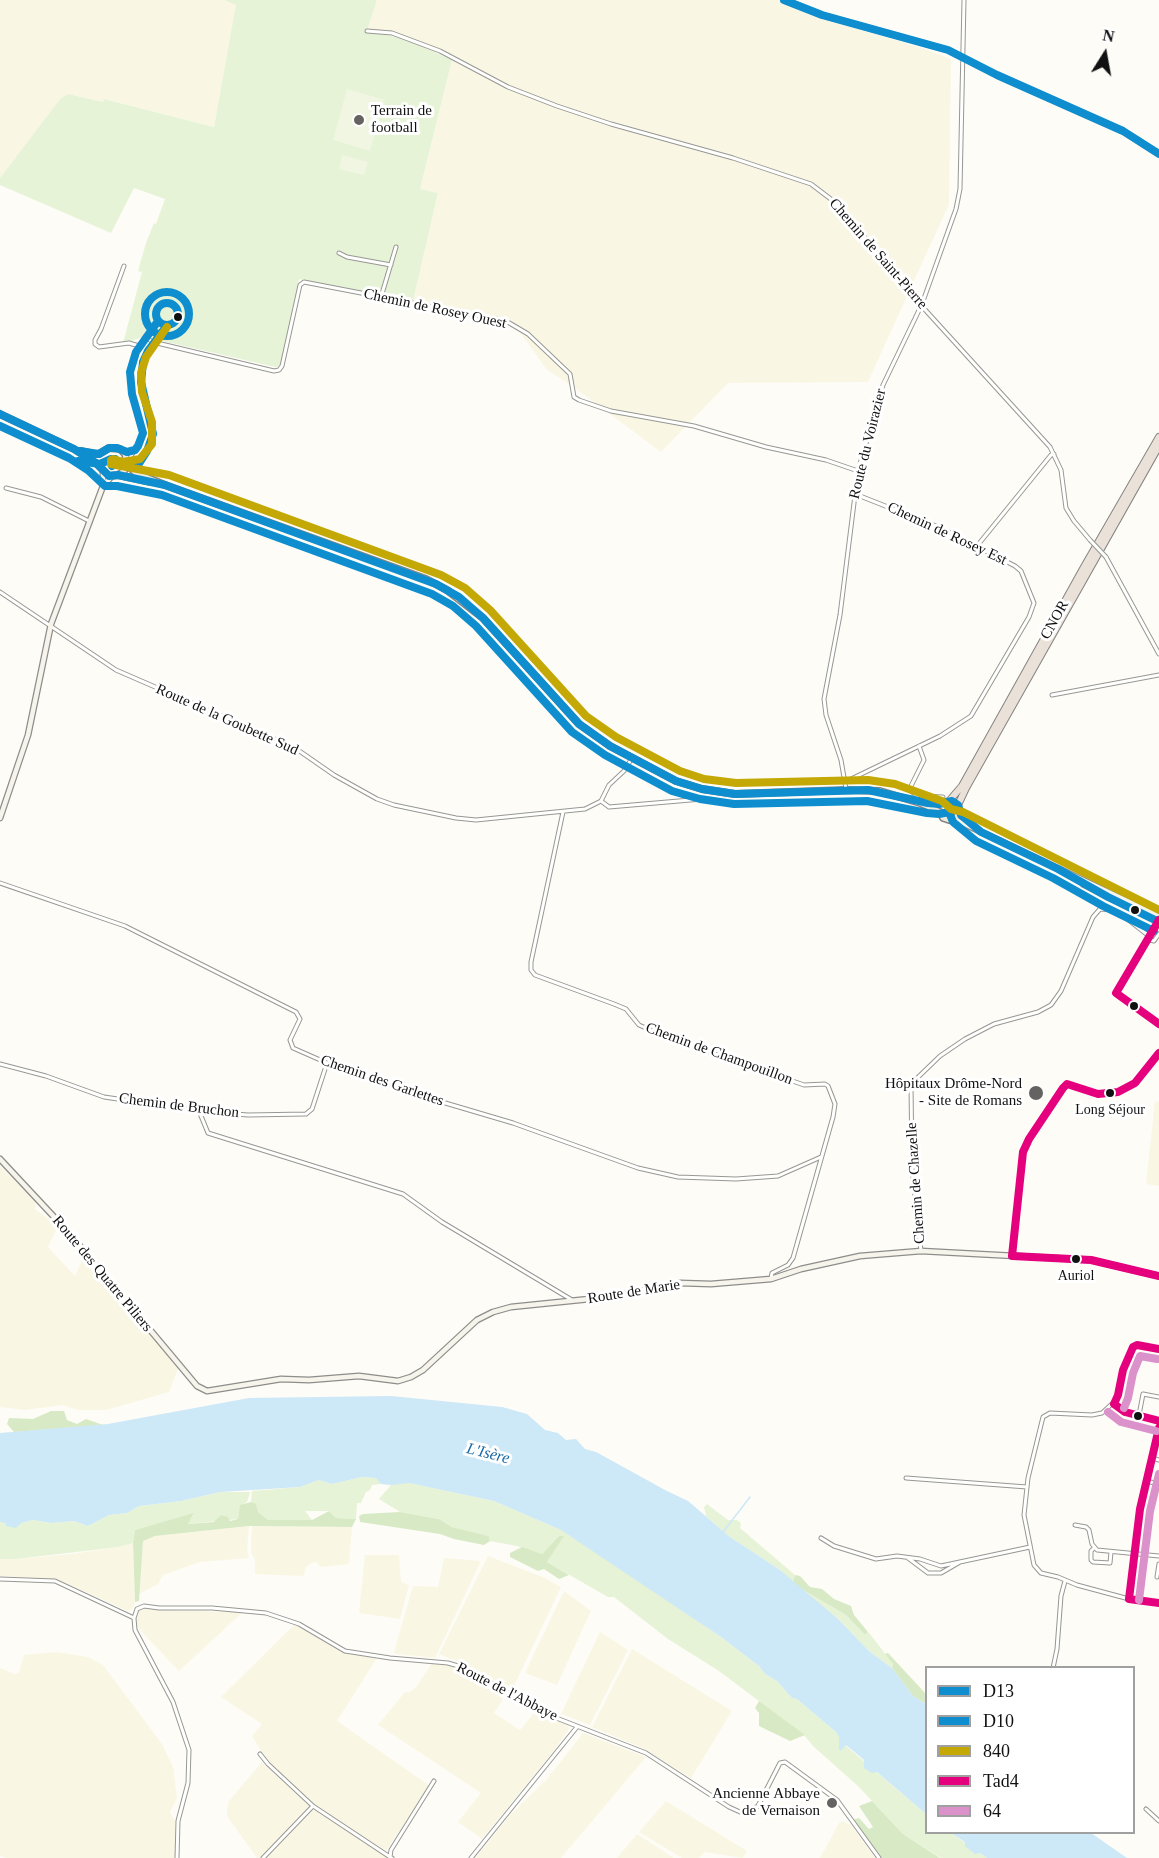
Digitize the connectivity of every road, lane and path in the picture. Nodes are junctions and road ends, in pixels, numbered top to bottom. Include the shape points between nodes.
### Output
1 (784, 0) edge
2 (964, 0) edge
3 (367, 31) dead end
4 (962, 56) junction
5 (1159, 154) edge
6 (396, 248) dead end
7 (339, 253) dead end
8 (392, 265) junction
9 (124, 266) dead end
10 (381, 297) junction
11 (922, 304) junction
12 (139, 346) junction
13 (0, 414) edge
14 (1159, 437) edge
15 (1159, 446) edge
16 (74, 449) junction
17 (135, 450) junction
18 (102, 452) junction
19 (123, 452) junction
20 (1055, 454) junction
21 (127, 463) junction
22 (99, 466) junction
23 (858, 471) junction
24 (103, 472) junction
25 (115, 476) junction
26 (165, 485) junction
27 (103, 486) junction
28 (6, 488) dead end
29 (854, 493) junction
30 (89, 521) junction
31 (977, 546) junction
32 (0, 592) edge
33 (50, 626) junction
34 (1159, 654) edge
35 (1159, 675) edge
36 (1052, 695) dead end
37 (919, 746) junction
38 (632, 758) junction
39 (845, 780) junction
40 (846, 790) junction
41 (702, 799) dead end
42 (945, 800) junction
43 (601, 801) junction
44 (915, 801) junction
45 (959, 808) junction
46 (563, 812) junction
47 (940, 812) junction
48 (0, 818) edge
49 (954, 819) junction
50 (981, 832) junction
51 (0, 883) edge
52 (1158, 919) edge
53 (1150, 935) junction
54 (1157, 936) edge
55 (327, 1063) junction
56 (0, 1064) edge
57 (1051, 1106) dead end
58 (199, 1111) junction
59 (821, 1157) junction
60 (0, 1159) edge
61 (921, 1251) junction
62 (1012, 1256) junction
63 (1159, 1276) edge
64 (771, 1279) junction
65 (573, 1301) junction
66 (1159, 1348) edge
67 (203, 1390) joint
68 (1159, 1397) edge
69 (1114, 1404) junction
70 (1139, 1415) junction
71 (1159, 1420) edge
72 (1159, 1428) edge
73 (1152, 1458) junction
74 (1159, 1460) edge
75 (906, 1478) dead end
76 (1146, 1481) junction
77 (1159, 1484) edge
78 (1027, 1487) junction
79 (1075, 1525) dead end
80 (821, 1538) dead end
81 (1030, 1547) junction
82 (1094, 1548) junction
83 (1159, 1549) edge
84 (1111, 1552) junction
85 (1135, 1554) junction
86 (1158, 1556) edge
87 (907, 1557) junction
88 (962, 1561) junction
89 (1159, 1564) edge
90 (1157, 1577) dead end
91 (0, 1579) edge
92 (1066, 1580) junction
93 (1129, 1599) junction
94 (1159, 1603) edge
95 (134, 1618) junction
96 (1053, 1666) edge
97 (577, 1727) junction
98 (260, 1754) dead end
99 (434, 1781) dead end
100 (313, 1806) junction
101 (1146, 1809) dead end
102 (1159, 1821) edge
103 (392, 1857) edge
104 (177, 1858) edge
105 (263, 1858) edge
106 (471, 1858) edge
107 (879, 1858) edge

1 - 4 street
2 - 4 street, Route du Voirazier
3 - 11 street, Chemin de Saint-Pierre via 392,33 430,47 508,87 557,106 811,184 832,200
4 - 5 street via 1123,131
4 - 11 street, Route du Voirazier via 960,189
6 - 8 street
7 - 8 street
8 - 10 street
9 - 12 street via 95,344
10 - 12 street, Chemin de Rosey Ouest via 302,282 279,370 164,345 145,337
10 - 23 street, Chemin de Rosey Ouest via 506,321 528,334 570,374 574,396 579,400 611,411 694,426 826,459
11 - 20 street, Chemin de Saint-Pierre
11 - 23 street, Route du Voirazier via 883,385
12 - 17 street via 130,372 143,433
13 - 16 main road
14 - 42 highway, CNOR via 962,786
15 - 45 highway, CNOR via 966,788
16 - 18 main road
16 - 22 main road
17 - 19 street
17 - 21 street
18 - 19 main road via 113,448
18 - 22 main road
19 - 21 main road
20 - 31 street
20 - 34 street, Chemin de Saint-Pierre, bridge via 1066,508 1106,557
21 - 25 main road via 124,471
21 - 26 main road via 136,473
22 - 24 main road
23 - 29 street, Route du Voirazier
24 - 25 main road
24 - 27 street
25 - 26 main road
25 - 27 street
26 - 38 main road via 416,575 447,590 483,618 579,724
27 - 30 street
28 - 30 street via 41,497
29 - 31 street, Chemin de Rosey Est
29 - 39 street, Route du Voirazier via 840,615 824,699
30 - 33 street
31 - 37 street, Chemin de Rosey Est via 1019,569 1034,603 1033,610 973,714
32 - 33 street, Route de la Goubette Sud
33 - 46 street, Route de la Goubette Sud via 116,670 298,750 377,799 466,819
33 - 48 street via 28,735
35 - 36 street
37 - 39 street, Chemin de Rosey Est
37 - 42 street via 924,760 910,790 917,796
38 - 40 main road via 676,781 720,793
38 - 43 street
39 - 40 street, Route du Voirazier
40 - 44 main road via 880,791
41 - 43 street via 609,807
42 - 44 main road
42 - 45 main road
42 - 47 main road
43 - 46 street, Route de la Goubette Sud via 585,809
44 - 47 main road
45 - 49 main road
45 - 50 street
46 - 59 street, Chemin de Champouillon via 531,970 535,975 626,1009 639,1024 666,1037 804,1085 825,1084 835,1104
47 - 49 main road via 946,819
49 - 50 street
50 - 52 street
51 - 55 street, Chemin des Garlettes via 125,926 296,1012 300,1019 290,1044
52 - 53 street
53 - 54 street
53 - 54 street via 1151,942
53 - 61 street, Chemin de Chazelle via 1112,910 1100,909 1051,1005 994,1024 965,1039 911,1084 912,1168
55 - 58 street, Chemin de Bruchon via 312,1109 306,1114
55 - 59 street, Chemin des Garlettes via 657,1173 705,1179 778,1176
56 - 58 street, Chemin de Bruchon via 104,1097
57 - 62 street via 1023,1152
58 - 65 street via 208,1133 403,1194
59 - 64 street via 793,1258 771,1273
60 - 67 street, Route des Quatre Piliers via 70,1234
61 - 62 street, Route de Marie
61 - 64 street, Route de Marie via 860,1256
62 - 63 street, Route de Marie via 1091,1260
64 - 65 street, Route de Marie via 680,1283
65 - 67 street, Route de Marie via 494,1312 477,1320 423,1370 405,1380 359,1376 286,1379
66 - 69 street via 1133,1347
68 - 70 street via 1143,1394
69 - 70 street
69 - 78 street via 1092,1415 1046,1414 1041,1421
70 - 71 street
72 - 73 street
73 - 74 street
73 - 76 street
75 - 78 street
76 - 77 street
76 - 85 street
78 - 81 street via 1024,1515
79 - 82 street via 1089,1530
80 - 87 street via 876,1559
81 - 88 street
81 - 92 street via 1035,1569
82 - 84 street
82 - 84 street via 1093,1562 1110,1563
83 - 86 street
84 - 85 street
85 - 86 street
85 - 93 street
87 - 88 street via 941,1566
87 - 88 street via 928,1573 941,1573
89 - 90 street
91 - 95 street via 56,1581
92 - 93 street
92 - 96 street
93 - 94 street
95 - 97 street, Route de l'Abbaye via 137,1609 144,1605 281,1617 345,1651 465,1668 528,1706
95 - 104 street via 135,1630 173,1702 189,1750 188,1783 177,1821
97 - 106 street
97 - 107 street, Route de l'Abbaye via 646,1753 740,1812 756,1808 780,1763 789,1763 837,1800
98 - 100 street
99 - 103 street via 391,1850
100 - 103 street
100 - 105 street
101 - 102 street

